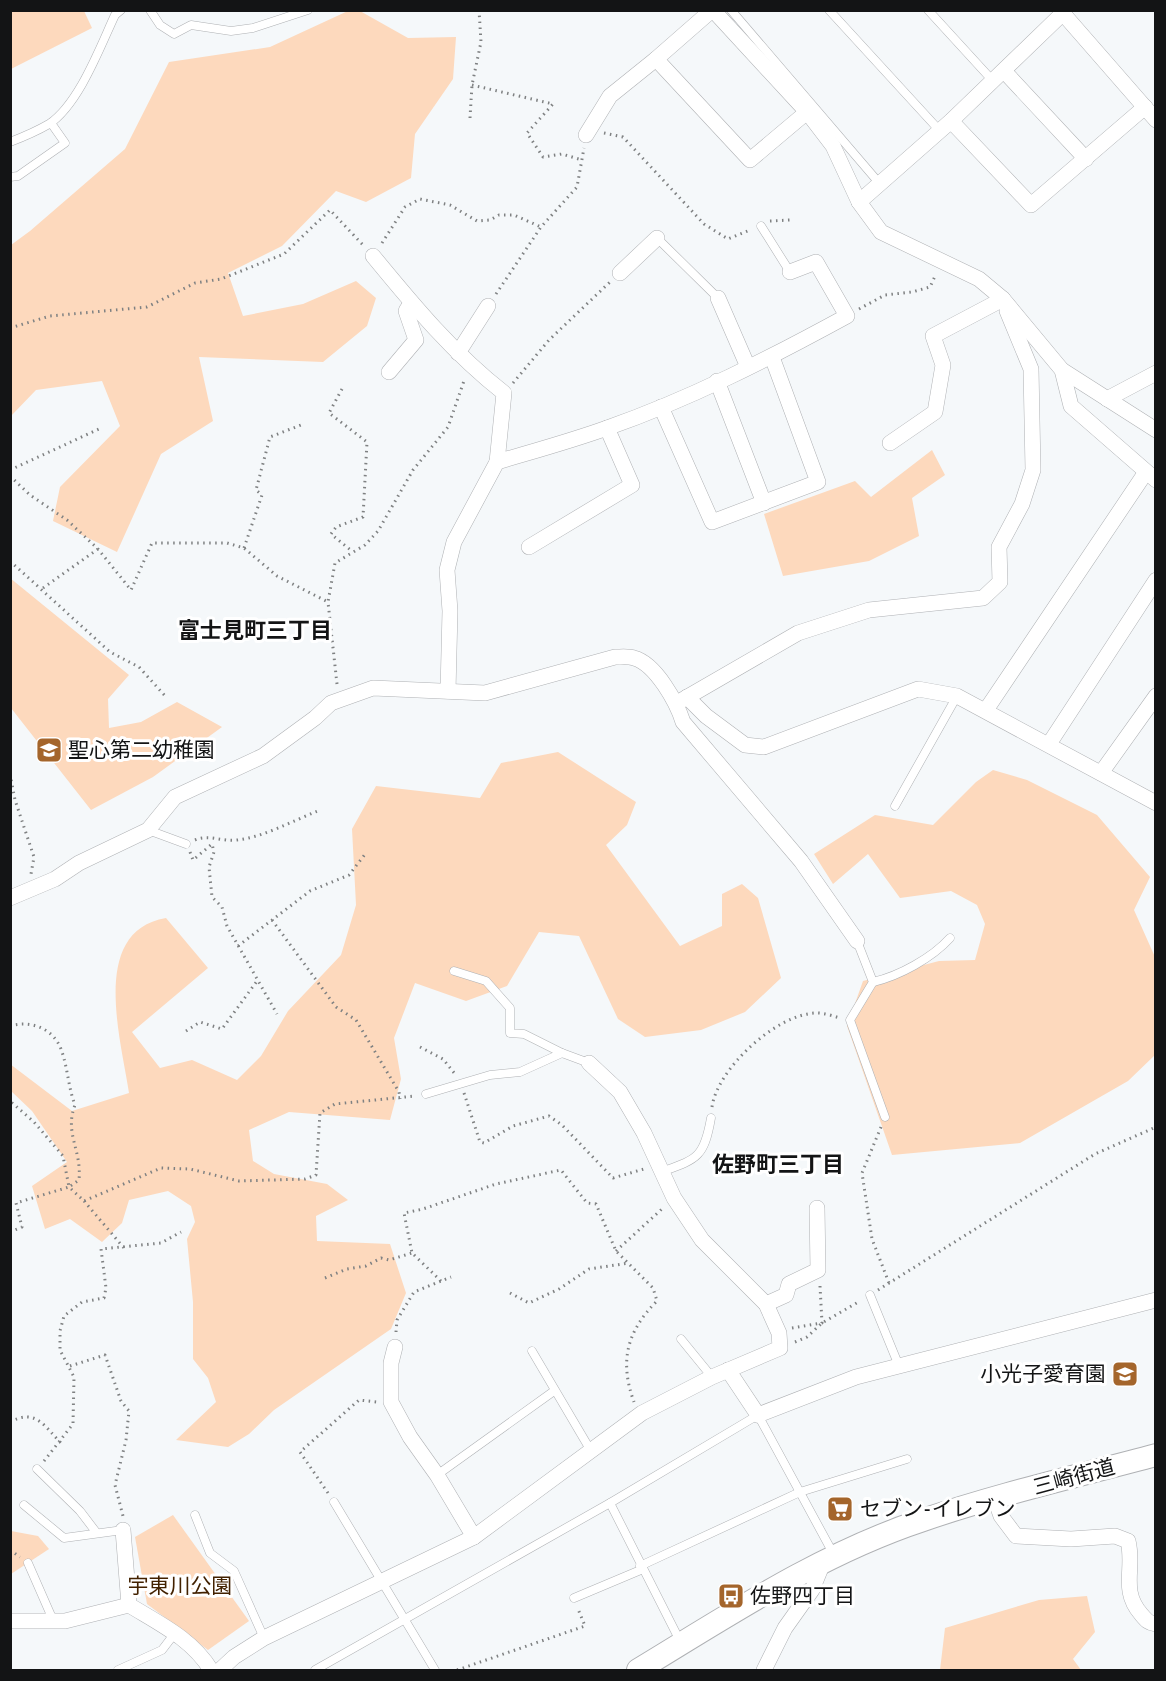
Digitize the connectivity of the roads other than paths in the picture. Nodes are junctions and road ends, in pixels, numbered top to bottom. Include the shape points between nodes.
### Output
1 (121, 10) edge
2 (150, 10) edge
3 (308, 10) edge
4 (712, 10) edge
5 (731, 10) edge
6 (829, 10) edge
7 (928, 10) edge
8 (1062, 12) edge
9 (656, 59) junction
10 (998, 76) junction
11 (1145, 107) junction
12 (807, 112) junction
13 (1155, 120) edge
14 (51, 123) junction
15 (946, 126) junction
16 (10, 142) edge
17 (589, 142) road end
18 (1086, 159) junction
19 (10, 177) edge
20 (879, 184) junction
21 (859, 202) junction
22 (761, 225) road end
23 (657, 238) joint
24 (373, 256) road end
25 (790, 272) joint
26 (620, 273) road end
27 (718, 298) joint
28 (1002, 299) junction
29 (411, 303) junction
30 (488, 306) road end
31 (458, 353) junction
32 (772, 357) junction
33 (748, 367) junction
34 (1062, 370) junction
35 (389, 372) dead end
36 (1155, 373) edge
37 (717, 381) junction
38 (1107, 399) junction
39 (661, 407) junction
40 (607, 428) junction
41 (1155, 430) edge
42 (890, 443) dead end
43 (497, 462) junction
44 (1151, 476) edge
45 (764, 503) junction
46 (529, 547) dead end
47 (1155, 580) edge
48 (448, 691) junction
49 (957, 696) junction
50 (1155, 696) edge
51 (682, 700) junction
52 (986, 710) junction
53 (1049, 744) junction
54 (1101, 773) junction
55 (1155, 803) edge
56 (895, 806) dead end
57 (148, 830) junction
58 (186, 844) road end
59 (14, 897) edge
60 (950, 938) dead end
61 (857, 941) joint
62 (454, 971) dead end
63 (873, 982) junction
64 (562, 1053) junction
65 (589, 1063) joint
66 (426, 1094) road end
67 (885, 1117) road end
68 (711, 1118) road end
69 (659, 1168) junction
70 (817, 1208) dead end
71 (870, 1295) road end
72 (1155, 1300) edge
73 (766, 1304) junction
74 (681, 1340) dead end
75 (395, 1347) road end
76 (532, 1351) dead end
77 (899, 1366) junction
78 (728, 1370) junction
79 (712, 1377) junction
80 (554, 1391) junction
81 (758, 1415) junction
82 (591, 1451) junction
83 (1155, 1455) edge
84 (907, 1459) dead end
85 (37, 1469) road end
86 (437, 1475) junction
87 (800, 1492) junction
88 (995, 1499) junction
89 (334, 1502) road end
90 (610, 1503) junction
91 (24, 1505) dead end
92 (195, 1515) dead end
93 (123, 1530) joint
94 (96, 1532) junction
95 (474, 1537) junction
96 (829, 1559) junction
97 (28, 1563) dead end
98 (642, 1567) junction
99 (381, 1582) junction
100 (574, 1598) road end
101 (129, 1605) junction
102 (53, 1620) junction
103 (403, 1620) junction
104 (10, 1621) edge
105 (1155, 1624) edge
106 (175, 1633) junction
107 (264, 1638) junction
108 (681, 1643) junction
109 (220, 1670) edge
110 (641, 1670) edge
111 (118, 1671) edge
112 (315, 1671) edge
113 (435, 1671) edge
114 (765, 1671) edge

1 - 14 lane via 88,72
2 - 3 lane via 160,25 174,34 191,25 231,31
4 - 9 street
4 - 12 street
5 - 20 lane
6 - 15 lane
7 - 10 lane
8 - 10 street
8 - 11 street
9 - 12 street via 750,159
9 - 17 street via 610,96
10 - 15 street
10 - 18 street
11 - 13 street
11 - 18 street
12 - 21 street via 833,146
14 - 16 lane
14 - 19 lane via 65,143 18,176
15 - 18 street via 1030,205
15 - 20 street
20 - 21 street
21 - 28 street via 882,232 979,279
22 - 25 lane
23 - 26 street
23 - 27 lane
24 - 29 street
25 - 32 street via 816,262 847,316
27 - 33 street
28 - 34 street
28 - 42 street via 933,336 943,364 935,412
28 - 51 street via 1031,369 1034,410 1033,471 1022,504 999,547 1000,582 983,598 869,610 798,633
29 - 31 street
29 - 35 street via 406,311 416,340
30 - 31 street
31 - 43 street via 504,393
32 - 33 street
32 - 45 street via 818,482
33 - 37 street
34 - 38 street
34 - 44 street via 1071,406
36 - 38 street
37 - 39 street
37 - 45 street
38 - 41 street
39 - 40 street
39 - 45 street via 712,522
40 - 43 street
40 - 46 street via 632,485
43 - 48 street via 454,542 447,570
44 - 52 street
47 - 53 street
48 - 51 street via 485,693 615,657 635,658
48 - 57 street via 373,688 331,703 263,756 174,797
49 - 51 street via 918,689 764,747 745,745
49 - 52 street
49 - 56 lane
50 - 54 street
51 - 61 street via 683,722 801,861
52 - 53 street
53 - 54 street
54 - 55 street
57 - 58 lane
57 - 59 street
60 - 63 lane via 940,949 887,979
61 - 63 lane
62 - 64 lane via 486,981 510,1008 510,1033 524,1034
63 - 67 lane via 850,1020
64 - 65 lane
64 - 66 lane via 520,1072 490,1075
65 - 69 street via 620,1092
68 - 69 lane via 699,1155 688,1162
69 - 73 street via 702,1240
70 - 73 street via 818,1270 789,1284 786,1295
71 - 77 lane
72 - 77 street
73 - 78 street via 780,1340
74 - 79 lane
75 - 86 street via 391,1402
76 - 80 lane
77 - 81 street via 856,1377
78 - 79 street
78 - 81 street
79 - 82 street via 638,1407
80 - 82 lane
80 - 86 lane
81 - 87 lane
81 - 90 lane
82 - 95 street
83 - 88 main road, 三崎街道
84 - 87 lane
85 - 94 lane
86 - 95 street
87 - 96 lane
87 - 98 lane
88 - 96 main road, 三崎街道 via 922,1520
88 - 105 street via 1001,1516 1016,1536 1115,1536 1128,1541 1132,1555 1128,1574 1131,1603 1148,1623
89 - 99 lane
90 - 98 lane
90 - 103 lane
91 - 94 lane via 64,1538
92 - 107 lane via 210,1553 234,1572
93 - 94 lane
93 - 101 street
95 - 99 street
96 - 108 main road, 三崎街道
96 - 114 street via 785,1628
97 - 102 lane
98 - 100 lane
98 - 108 lane
99 - 103 lane
99 - 107 street
101 - 102 street via 65,1621
101 - 106 street
102 - 104 street
103 - 112 lane
103 - 113 lane
106 - 109 street
106 - 111 lane via 162,1650
107 - 109 street
108 - 110 main road, 三崎街道

